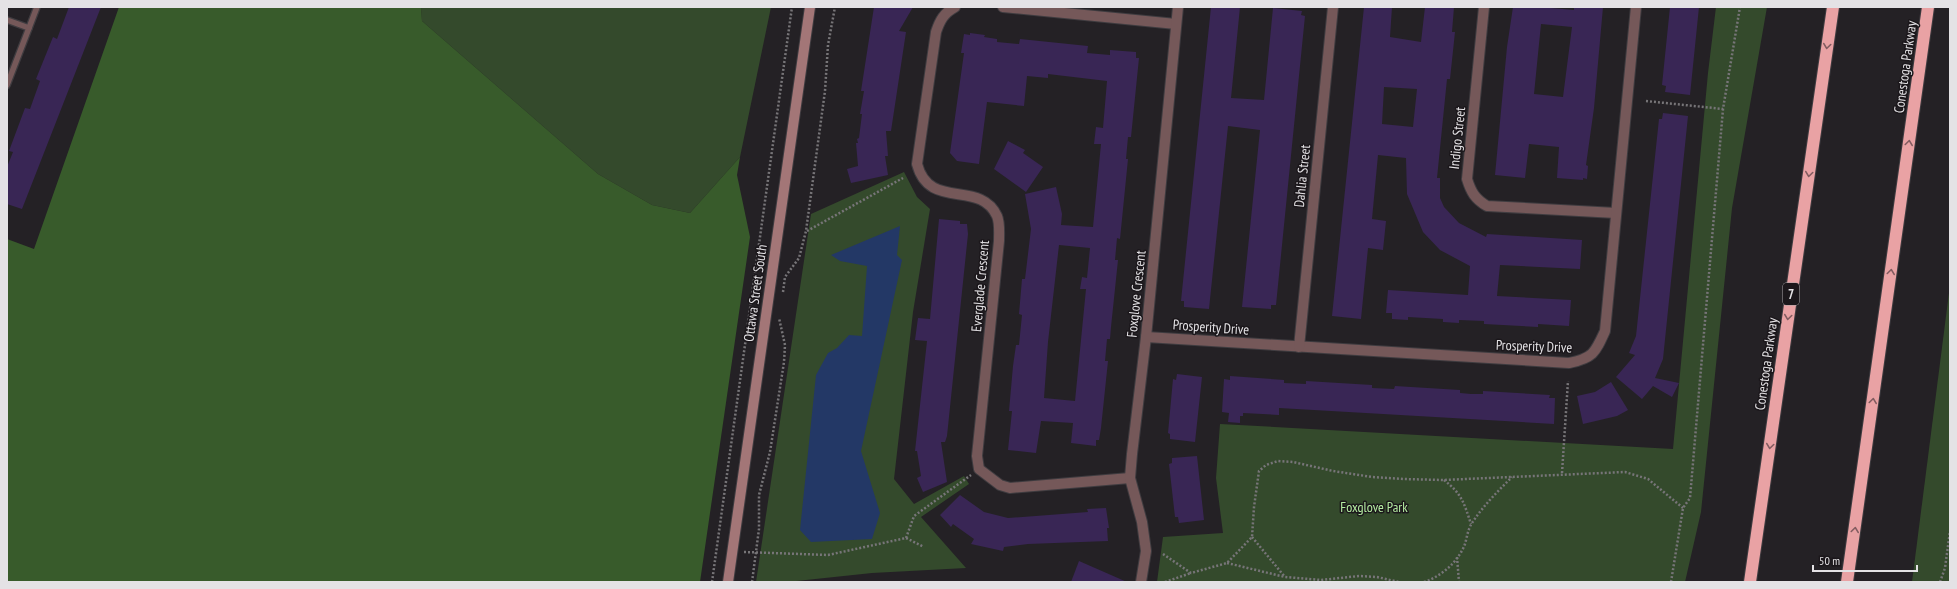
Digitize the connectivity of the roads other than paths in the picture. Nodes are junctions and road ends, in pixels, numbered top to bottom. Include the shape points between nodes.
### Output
1 (37, 7) edge
2 (810, 7) edge
3 (955, 7) edge
4 (1003, 7) edge
5 (1178, 7) edge
6 (1333, 7) edge
7 (1484, 7) edge
8 (1636, 7) edge
9 (1832, 7) edge
10 (1928, 7) edge
11 (7, 20) edge
12 (1176, 24) junction
13 (29, 28) junction
14 (7, 85) edge
15 (1616, 214) junction
16 (1146, 338) junction
17 (1299, 347) junction
18 (1130, 478) junction
19 (728, 582) edge
20 (1141, 582) edge
21 (1750, 582) edge
22 (1847, 582) edge

1 - 13 lane
2 - 19 main road, Ottawa Street South
3 - 18 street, Everglade Crescent via 947,12 936,32 917,164 920,174 931,187 982,200 997,217 999,241 977,456 979,469 1000,485 1010,488
4 - 12 street
5 - 12 street, Foxglove Crescent
6 - 17 street, Dahlia Street
7 - 15 street, Indigo Street via 1467,180 1471,192 1477,201 1487,206
8 - 15 street, Prosperity Drive
9 -> 21 highway, Conestoga Parkway / 7
22 -> 10 highway, Conestoga Parkway
11 - 13 lane
12 - 16 street, Foxglove Crescent
13 - 14 lane
15 - 17 street, Prosperity Drive via 1605,332 1598,348 1586,360 1570,363
16 - 17 street, Prosperity Drive
16 - 18 street, Foxglove Crescent
18 - 20 street, Foxglove Crescent via 1142,522 1146,551

